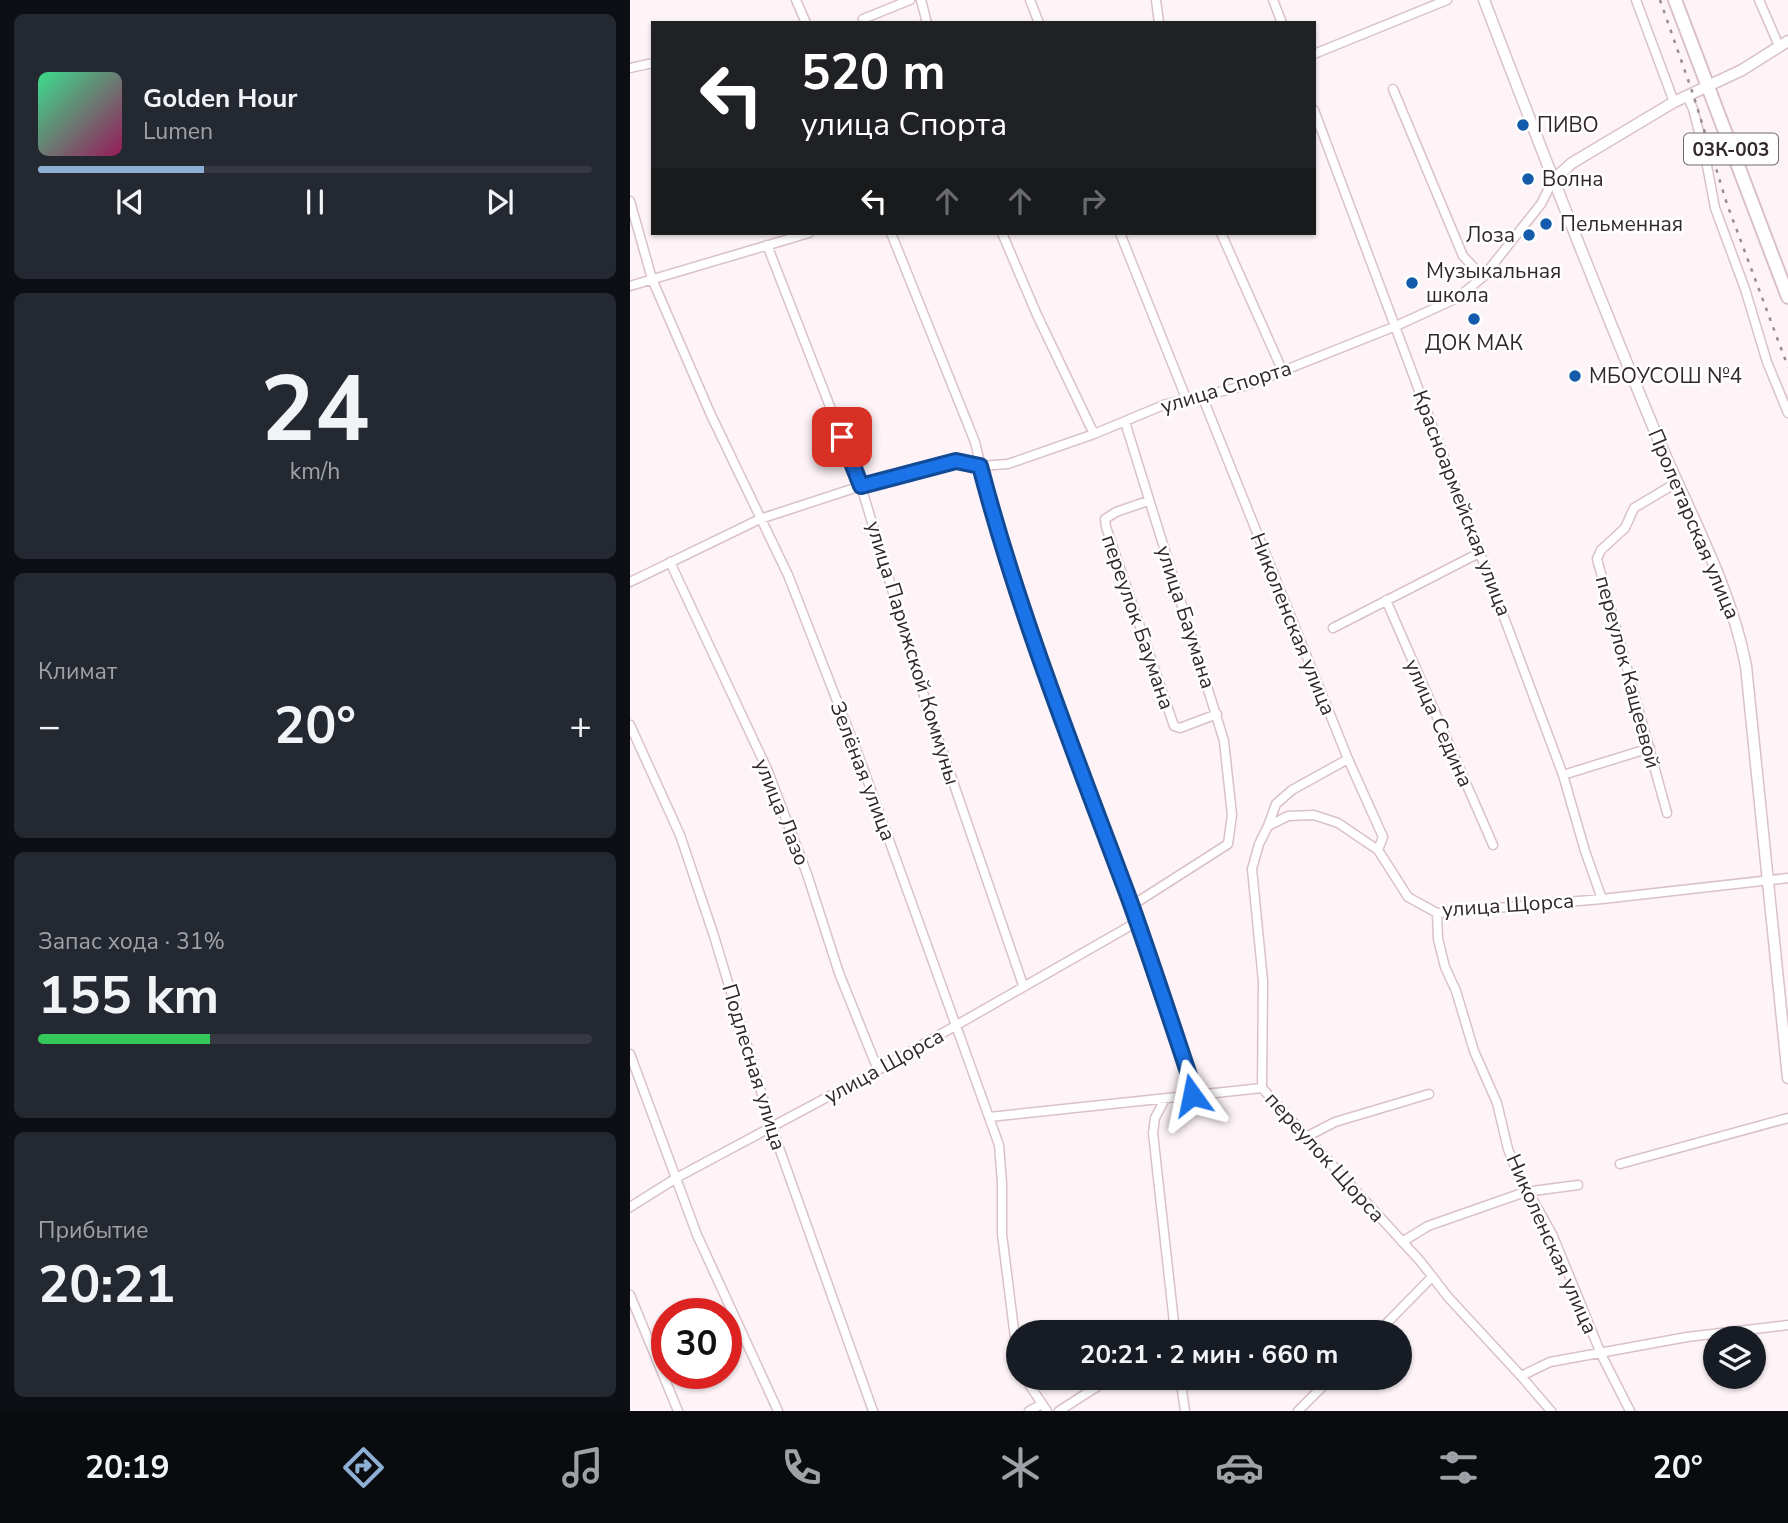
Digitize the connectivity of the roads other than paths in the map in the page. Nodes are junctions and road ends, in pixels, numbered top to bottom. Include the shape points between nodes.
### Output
1 (796, 0) edge
2 (909, 0) edge
3 (921, 0) edge
4 (1030, 0) edge
5 (1156, 0) edge
6 (1273, 0) edge
7 (1447, 0) edge
8 (1484, 0) edge
9 (1636, 0) edge
10 (1675, 0) edge
11 (1759, 0) edge
12 (863, 19) dead end
13 (805, 21) edge
14 (926, 21) edge
15 (1038, 21) edge
16 (1159, 21) edge
17 (1281, 21) edge
18 (1784, 44) edge
19 (1316, 53) edge
20 (651, 63) edge
21 (630, 68) edge
22 (1708, 87) junction
23 (1393, 89) dead end
24 (1687, 96) junction
25 (1674, 102) junction
26 (1316, 115) edge
27 (1553, 180) junction
28 (630, 201) edge
29 (802, 235) edge
30 (892, 235) edge
31 (1003, 235) edge
32 (1121, 235) edge
33 (1222, 235) edge
34 (766, 245) junction
35 (1483, 277) junction
36 (652, 279) junction
37 (630, 286) edge
38 (1788, 298) edge
39 (1396, 326) junction
40 (1283, 372) junction
41 (1202, 396) junction
42 (1186, 398) junction
43 (1788, 413) edge
44 (1125, 422) junction
45 (1094, 434) junction
46 (980, 466) junction
47 (1676, 483) junction
48 (861, 486) junction
49 (1148, 501) junction
50 (760, 519) junction
51 (1481, 552) junction
52 (670, 562) junction
53 (630, 582) edge
54 (1386, 600) junction
55 (1333, 628) dead end
56 (1217, 714) junction
57 (630, 725) edge
58 (1650, 748) junction
59 (1348, 759) junction
60 (1563, 775) junction
61 (1667, 813) dead end
62 (1268, 826) junction
63 (1493, 845) dead end
64 (1378, 850) junction
65 (1788, 877) edge
66 (1766, 881) junction
67 (1602, 899) junction
68 (1131, 905) junction
69 (1437, 913) junction
70 (1137, 922) junction
71 (1023, 985) junction
72 (956, 1025) junction
73 (630, 1054) edge
74 (878, 1070) junction
75 (1788, 1078) edge
76 (1262, 1088) junction
77 (1429, 1094) dead end
78 (1192, 1095) junction
79 (1166, 1099) junction
80 (989, 1117) junction
81 (1788, 1118) edge
82 (772, 1128) junction
83 (1308, 1136) junction
84 (1620, 1164) dead end
85 (678, 1177) junction
86 (1578, 1185) dead end
87 (1525, 1192) junction
88 (630, 1207) edge
89 (1402, 1242) junction
90 (1432, 1277) junction
91 (630, 1295) edge
92 (1013, 1320) edge
93 (1174, 1320) edge
94 (1390, 1320) edge
95 (1788, 1325) edge
96 (1601, 1354) junction
97 (1521, 1376) junction
98 (1032, 1390) edge
99 (1091, 1390) edge
100 (1182, 1390) edge
101 (1319, 1390) edge
102 (1044, 1408) edge
103 (678, 1411) edge
104 (778, 1411) edge
105 (873, 1411) edge
106 (1029, 1411) edge
107 (1059, 1411) edge
108 (1185, 1411) edge
109 (1298, 1411) edge
110 (1551, 1411) edge
111 (1630, 1411) edge

1 - 13 street
2 - 12 street
3 - 14 street
4 - 15 street
5 - 16 street
6 - 17 street
7 - 19 street
8 - 27 street, Пролетарская улица
9 - 25 street
10 - 22 main road, 03К-003
11 - 18 street
18 - 22 street, улица Спорта
20 - 21 street
22 - 24 street, улица Спорта
22 - 38 main road, 03К-003
23 - 35 street via 1463,256
24 - 25 street, улица Спорта
24 - 43 street via 1706,155 1715,208
25 - 27 street, улица Спорта via 1572,163
26 - 39 street, Красноармейская улица
27 - 35 street, улица Спорта via 1541,204
27 - 47 street, Пролетарская улица
28 - 36 street, Зелёная улица
29 - 34 street
30 - 46 street via 975,442
31 - 45 street
32 - 42 street
33 - 40 street
34 - 36 street
34 - 48 street, улица Парижской Коммуны
35 - 39 street, улица Спорта via 1457,298
36 - 37 street
36 - 50 street, Зелёная улица
39 - 40 street, улица Спорта
39 - 51 street, Красноармейская улица
40 - 41 street, улица Спорта
41 - 42 street, улица Спорта
41 - 59 street, Николенская улица
42 - 44 street, улица Спорта
44 - 45 street, улица Спорта
44 - 49 street, улица Баумана
45 - 46 street, улица Спорта via 1008,464
46 - 48 street, улица Спорта via 956,461
46 - 68 street via 1061,720
47 - 58 street, переулок Кащеевой via 1634,508 1625,528 1597,559
47 - 66 street, Пролетарская улица via 1740,633
48 - 50 street, улица Спорта
48 - 71 street, улица Парижской Коммуны via 928,709
49 - 56 street, улица Баумана
49 - 56 street, переулок Баумана via 1116,512 1105,519 1106,527 1174,726
50 - 52 street, улица Спорта
50 - 72 street, Зелёная улица via 788,575 862,765
51 - 54 street
51 - 60 street, Красноармейская улица
52 - 53 street, улица Спорта
52 - 74 street, улица Лазо via 767,769
54 - 55 street
54 - 63 street, улица Седина
56 - 68 street, улица Баумана via 1232,815 1228,844
57 - 82 street, Подлесная улица via 680,835
58 - 60 street
58 - 61 street, переулок Кащеевой
59 - 62 street via 1292,790 1276,804
59 - 64 street, Николенская улица via 1384,837
60 - 67 street, Красноармейская улица
62 - 64 street, улица Щорса via 1288,816 1314,815 1338,823
62 - 76 street, переулок Щорса via 1252,869 1263,981
64 - 69 street, улица Щорса via 1408,897
65 - 66 street, улица Щорса
66 - 67 street, улица Щорса
66 - 75 street, Пролетарская улица
67 - 69 street, улица Щорса
68 - 70 street
69 - 87 street, Николенская улица via 1445,967
70 - 71 street, улица Щорса
70 - 78 street
71 - 72 street, улица Щорса
72 - 74 street, улица Щорса
72 - 80 street, Зелёная улица
73 - 85 street
74 - 82 street, улица Щорса
76 - 78 street
76 - 83 street, переулок Щорса
77 - 83 street via 1335,1122
78 - 79 street
79 - 80 street
79 - 93 street via 1153,1133
80 - 92 street, Зелёная улица via 999,1145 1002,1234
81 - 84 street
82 - 85 street, улица Щорса
82 - 105 street, Подлесная улица
83 - 89 street, переулок Щорса
85 - 88 street, улица Щорса
85 - 104 street via 697,1235
86 - 87 street
87 - 89 street via 1429,1226
87 - 96 street, Николенская улица via 1553,1237
89 - 90 street, переулок Щорса
90 - 94 street
90 - 97 street, переулок Щорса
91 - 103 street
95 - 96 street via 1687,1337
96 - 97 street via 1550,1363
96 - 111 street, Николенская улица
97 - 110 street, переулок Щорса
98 - 102 street
99 - 107 street
100 - 108 street
101 - 109 street
102 - 106 street

